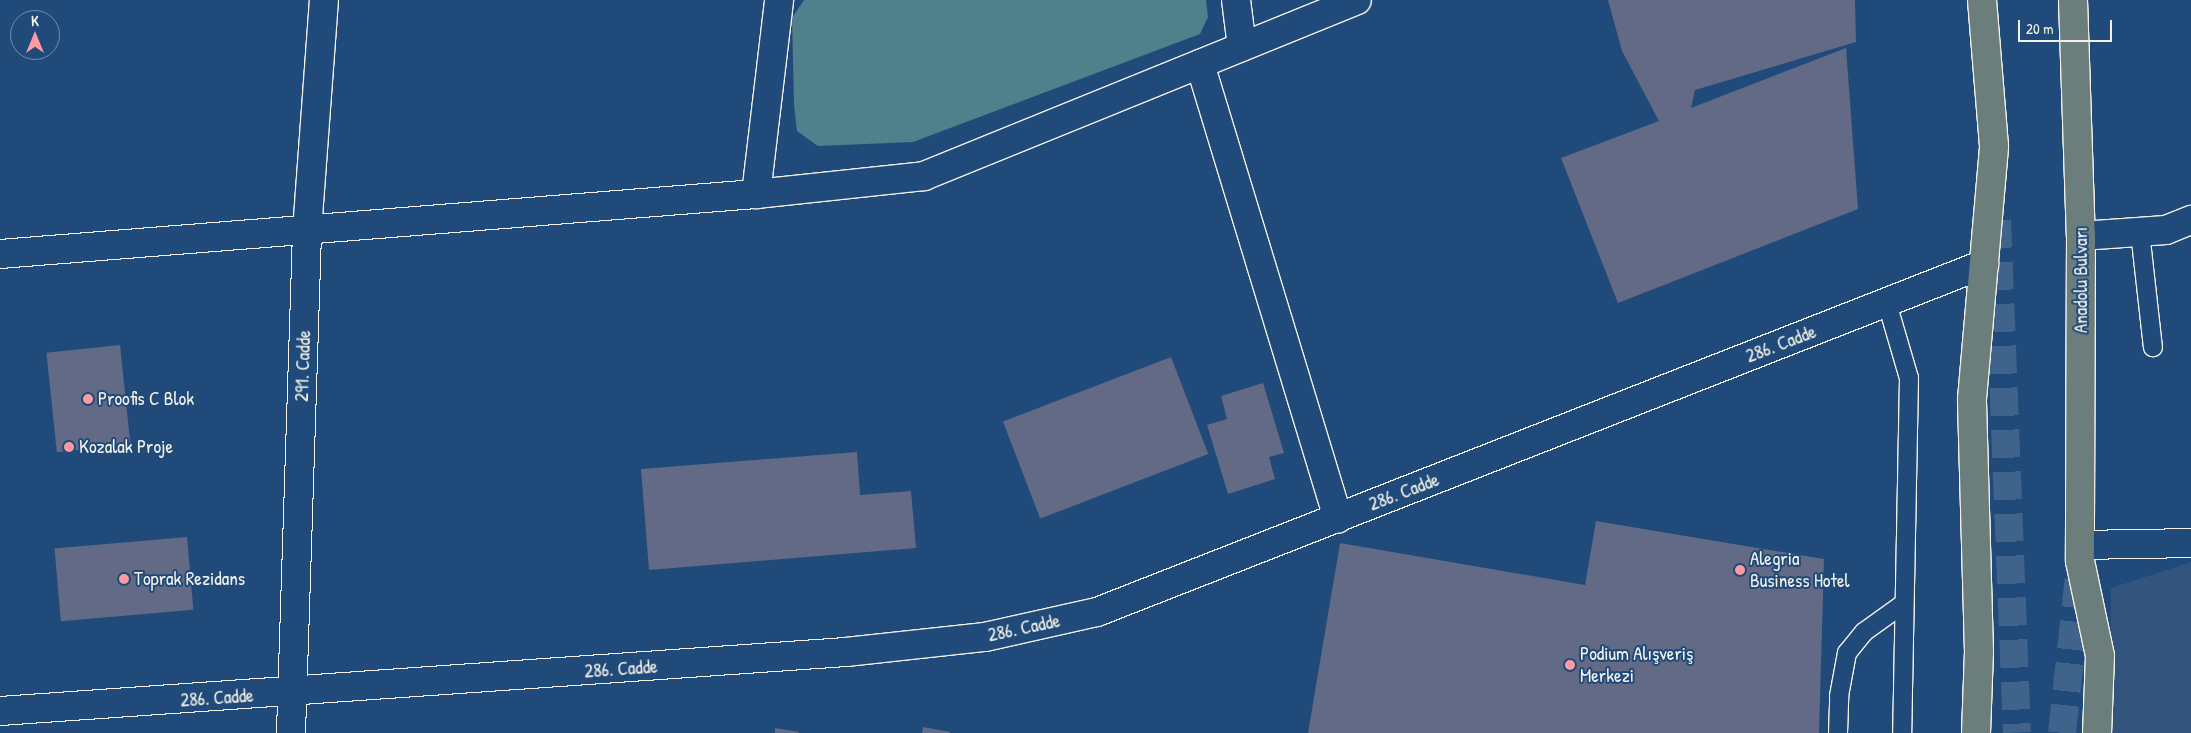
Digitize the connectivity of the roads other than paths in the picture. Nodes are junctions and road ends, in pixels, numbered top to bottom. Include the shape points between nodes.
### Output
1 (324, 0) edge
2 (780, 0) edge
3 (1236, 0) edge
4 (1357, 0) edge
5 (1982, 0) edge
6 (2073, 0) edge
7 (1242, 47) junction
8 (1200, 64) junction
9 (756, 194) junction
10 (2191, 220) edge
11 (307, 231) junction
12 (2140, 232) junction
13 (2081, 236) junction
14 (0, 254) edge
15 (1984, 264) junction
16 (1887, 303) junction
17 (2153, 347) dead end
18 (1338, 518) junction
19 (2191, 543) edge
20 (2080, 553) junction
21 (1903, 604) junction
22 (293, 693) junction
23 (0, 711) edge
24 (291, 733) edge
25 (1838, 733) edge
26 (1902, 733) edge
27 (1976, 733) edge
28 (2097, 733) edge

1 - 11 street, 291. Cadde
2 - 9 street
3 - 7 street
4 - 7 street
5 - 15 main road via 1994,146
6 - 13 main road, Anadolu Bulvarı
7 - 8 street
8 - 9 street via 924,176
8 - 18 street
9 - 11 street
10 - 12 street via 2166,230
11 - 14 street
11 - 22 street, 291. Cadde
12 - 13 street
12 - 17 lane
13 - 20 main road, Anadolu Bulvarı
15 - 16 street, 286. Cadde
15 - 27 main road via 1972,399 1979,652
16 - 18 street, 286. Cadde
16 - 21 lane via 1910,378
18 - 22 street, 286. Cadde via 1097,612 985,637 846,652
19 - 20 street
20 - 28 main road, Anadolu Bulvarı via 2100,656
21 - 25 lane via 1864,632 1847,652 1839,696
21 - 26 lane
22 - 23 street, 286. Cadde
22 - 24 street, 291. Cadde

